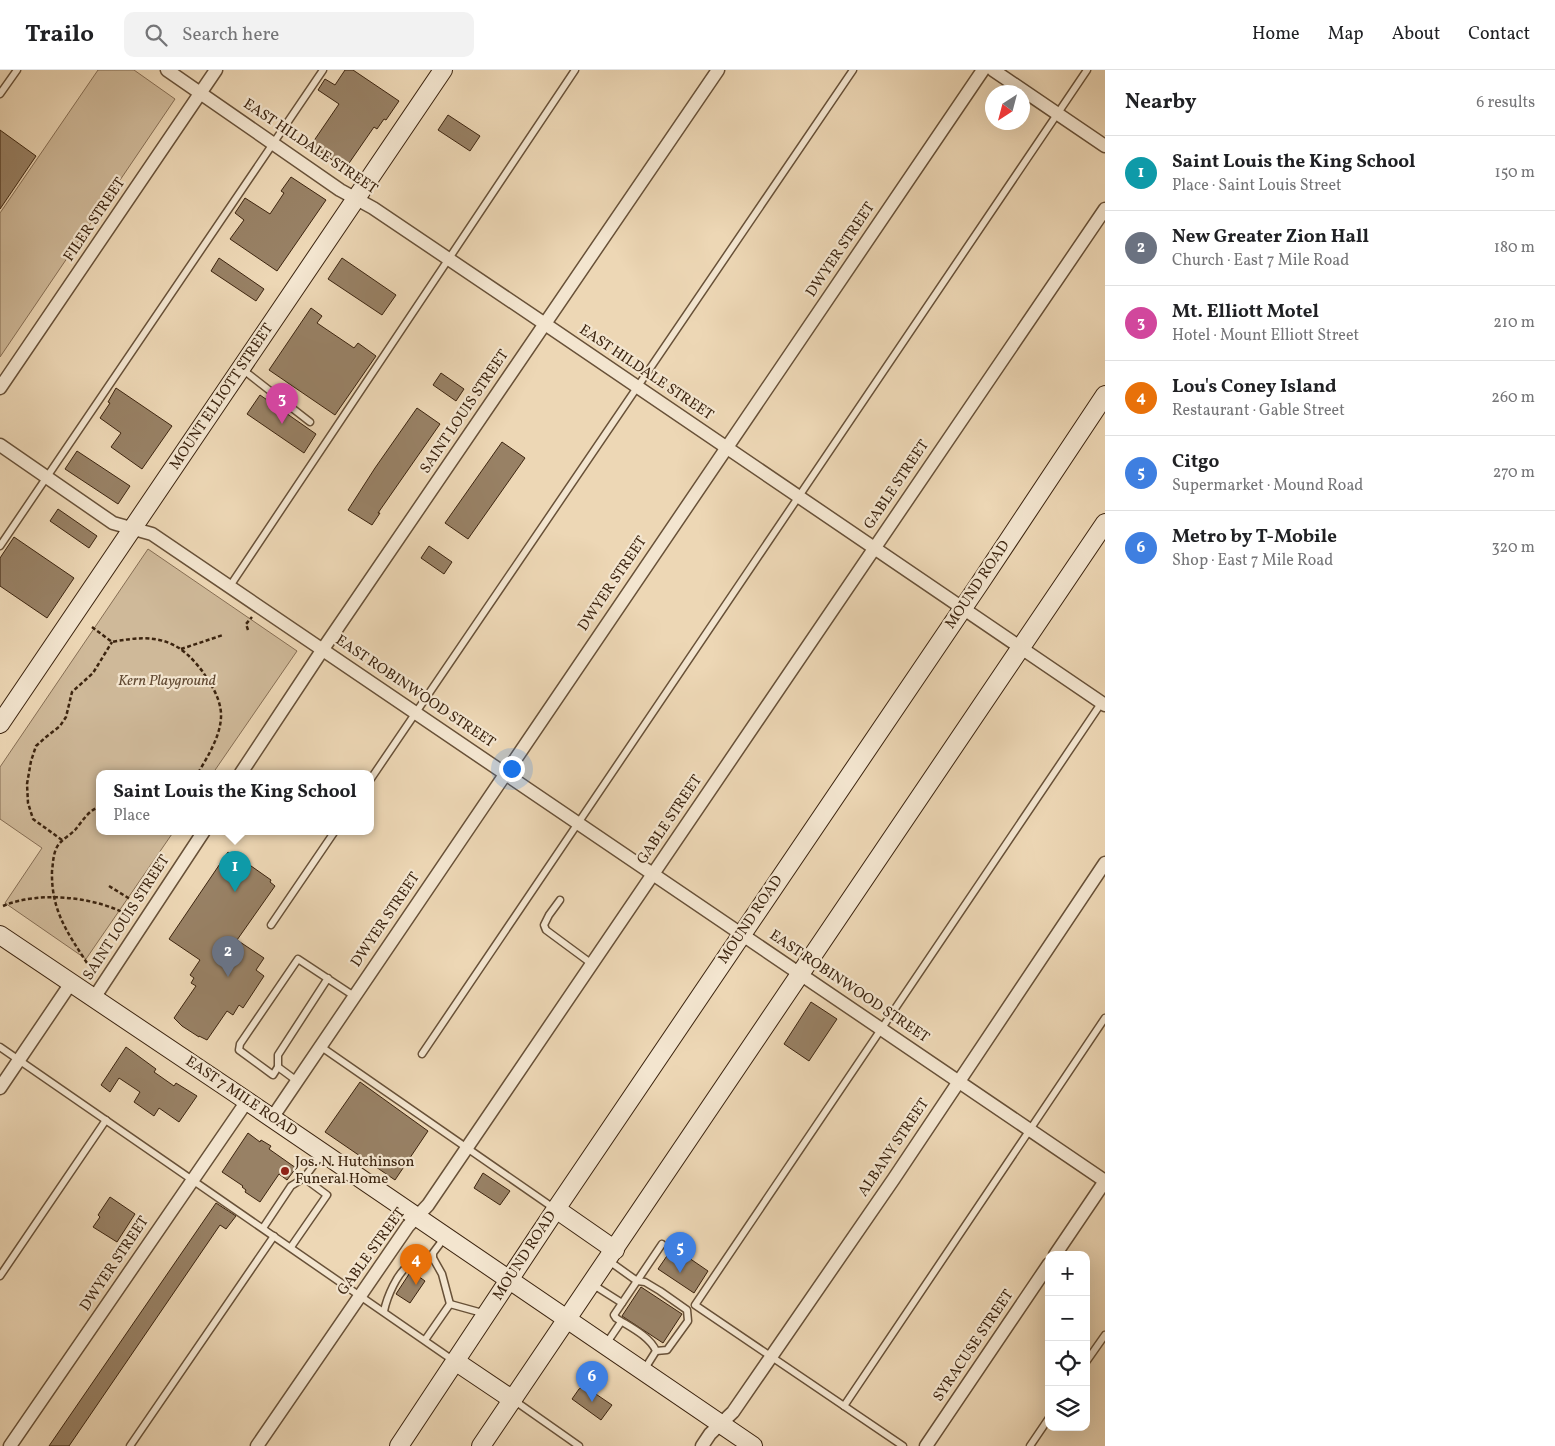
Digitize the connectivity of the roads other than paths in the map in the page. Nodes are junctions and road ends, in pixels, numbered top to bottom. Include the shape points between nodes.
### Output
1 (17, 70) edge
2 (167, 70) edge
3 (216, 70) edge
4 (323, 70) edge
5 (443, 70) edge
6 (575, 70) edge
7 (718, 70) edge
8 (852, 70) edge
9 (983, 70) edge
10 (993, 70) edge
11 (1087, 70) edge
12 (200, 93) junction
13 (0, 94) edge
14 (1058, 114) junction
15 (273, 143) junction
16 (1105, 146) edge
17 (355, 198) junction
18 (1105, 209) edge
19 (448, 259) junction
20 (545, 324) junction
21 (241, 368) junction
22 (638, 387) junction
23 (0, 388) edge
24 (1105, 395) edge
25 (310, 422) dead end
26 (0, 445) edge
27 (726, 447) junction
28 (46, 477) junction
29 (798, 496) junction
30 (1105, 523) edge
31 (134, 528) junction
32 (0, 546) edge
33 (874, 548) junction
34 (230, 586) junction
35 (962, 608) junction
36 (1021, 648) junction
37 (323, 649) junction
38 (1104, 702) edge
39 (416, 712) junction
40 (0, 724) edge
41 (244, 770) edge
42 (505, 773) junction
43 (374, 774) edge
44 (578, 823) junction
45 (201, 835) edge
46 (332, 835) edge
47 (1105, 863) edge
48 (652, 874) junction
49 (560, 900) dead end
50 (271, 925) dead end
51 (0, 935) edge
52 (741, 935) junction
53 (592, 964) junction
54 (801, 975) junction
55 (328, 978) junction
56 (71, 983) junction
57 (354, 996) junction
58 (94, 998) junction
59 (1105, 1018) edge
60 (881, 1028) junction
61 (320, 1046) junction
62 (0, 1047) edge
63 (422, 1054) dead end
64 (19, 1060) junction
65 (278, 1067) junction
66 (958, 1080) junction
67 (297, 1081) junction
68 (0, 1088) edge
69 (247, 1101) junction
70 (272, 1118) junction
71 (106, 1120) junction
72 (1029, 1129) junction
73 (467, 1148) junction
74 (323, 1152) junction
75 (304, 1178) junction
76 (193, 1180) junction
77 (1105, 1181) edge
78 (556, 1209) junction
79 (417, 1217) junction
80 (263, 1228) junction
81 (274, 1236) junction
82 (445, 1236) junction
83 (662, 1244) dead end
84 (292, 1248) junction
85 (1058, 1251) edge
86 (611, 1255) junction
87 (433, 1258) junction
88 (1045, 1270) edge
89 (0, 1276) edge
90 (509, 1280) junction
91 (636, 1281) junction
92 (592, 1284) junction
93 (361, 1295) junction
94 (675, 1301) junction
95 (622, 1303) junction
96 (450, 1304) junction
97 (672, 1307) dead end
98 (384, 1311) junction
99 (487, 1314) junction
100 (568, 1320) junction
101 (621, 1322) junction
102 (1105, 1335) edge
103 (425, 1340) junction
104 (605, 1345) junction
105 (656, 1351) junction
106 (771, 1356) junction
107 (1090, 1356) edge
108 (455, 1362) junction
109 (644, 1371) junction
110 (513, 1400) junction
111 (844, 1406) junction
112 (722, 1424) junction
113 (1045, 1424) edge
114 (10, 1446) edge
115 (130, 1446) edge
116 (257, 1446) edge
117 (399, 1446) edge
118 (481, 1446) edge
119 (579, 1446) edge
120 (702, 1446) edge
121 (753, 1446) edge
122 (903, 1446) edge
123 (926, 1446) edge
124 (1030, 1446) edge

1 - 13 lane
2 - 12 street, EAST HILDALE STREET
3 - 12 street, FILER STREET
4 - 15 lane
5 - 17 main road, MOUNT ELLIOTT STREET
6 - 19 lane
7 - 20 street, SAINT LOUIS STREET
8 - 22 lane
9 - 27 street, DWYER STREET
10 - 14 street
11 - 14 lane
12 - 15 street, EAST HILDALE STREET
12 - 23 street, FILER STREET
14 - 16 street
14 - 29 lane
15 - 17 street, EAST HILDALE STREET
15 - 28 lane
17 - 19 street, EAST HILDALE STREET
17 - 21 main road, MOUNT ELLIOTT STREET
18 - 33 street, GABLE STREET
19 - 20 street, EAST HILDALE STREET
19 - 34 lane
20 - 22 street, EAST HILDALE STREET
20 - 37 street, SAINT LOUIS STREET
21 - 25 lane
21 - 31 main road, MOUNT ELLIOTT STREET
22 - 27 street, EAST HILDALE STREET
22 - 39 lane
24 - 35 main road, MOUND ROAD
26 - 28 street, EAST ROBINWOOD STREET
27 - 29 street, EAST HILDALE STREET
27 - 42 street, DWYER STREET
28 - 31 street, EAST ROBINWOOD STREET via 113,523
28 - 32 lane
29 - 33 street, EAST HILDALE STREET
29 - 44 lane
30 - 36 main road
31 - 34 street, EAST ROBINWOOD STREET via 152,534
31 - 40 main road, MOUNT ELLIOTT STREET
33 - 35 street, EAST HILDALE STREET
33 - 48 street, GABLE STREET
34 - 37 street, EAST ROBINWOOD STREET
35 - 36 street, EAST HILDALE STREET
35 - 52 main road, MOUND ROAD
36 - 38 street, EAST HILDALE STREET
36 - 54 main road
37 - 39 street, EAST ROBINWOOD STREET
37 - 41 street, SAINT LOUIS STREET
38 - 60 lane
39 - 42 street, EAST ROBINWOOD STREET
39 - 43 lane
42 - 44 street, EAST ROBINWOOD STREET
42 - 57 street, DWYER STREET
44 - 48 street, EAST ROBINWOOD STREET
44 - 63 lane
45 - 58 street, SAINT LOUIS STREET
46 - 50 lane
47 - 66 street, ALBANY STREET
48 - 52 street, EAST ROBINWOOD STREET
48 - 53 street, GABLE STREET
49 - 53 lane via 544,925 546,930
51 - 56 main road, EAST 7 MILE ROAD
52 - 54 street, EAST ROBINWOOD STREET
52 - 78 main road, MOUND ROAD
53 - 73 street, GABLE STREET
54 - 60 street, EAST ROBINWOOD STREET
54 - 86 main road
55 - 57 lane
55 - 65 lane via 278,1054
55 - 65 lane via 298,959 240,1044 239,1050 273,1075
56 - 58 main road, EAST 7 MILE ROAD
56 - 64 street, SAINT LOUIS STREET
57 - 61 street, DWYER STREET
58 - 69 main road, EAST 7 MILE ROAD
59 - 72 lane
60 - 66 street, EAST ROBINWOOD STREET
60 - 106 lane via 695,1304
61 - 67 street, DWYER STREET
61 - 73 lane
62 - 64 lane
64 - 68 street, SAINT LOUIS STREET
64 - 71 lane
65 - 67 lane
66 - 72 street, EAST ROBINWOOD STREET
66 - 106 street, ALBANY STREET
67 - 70 street, DWYER STREET
69 - 70 main road, EAST 7 MILE ROAD
69 - 76 street, DWYER STREET
70 - 74 main road, EAST 7 MILE ROAD
71 - 76 lane
71 - 89 lane
72 - 77 street, EAST ROBINWOOD STREET
72 - 111 lane
73 - 78 lane
73 - 79 street, GABLE STREET
74 - 75 lane
74 - 79 main road, EAST 7 MILE ROAD
75 - 80 lane via 291,1186
75 - 84 lane via 327,1194
76 - 80 lane
76 - 114 street, DWYER STREET
77 - 85 street
78 - 86 main road
78 - 90 main road, MOUND ROAD
79 - 82 main road, EAST 7 MILE ROAD
79 - 93 street, GABLE STREET
80 - 81 lane
81 - 84 lane
81 - 115 lane
82 - 87 lane via 432,1253
82 - 90 main road, EAST 7 MILE ROAD
83 - 91 lane
84 - 93 lane
86 - 91 lane
86 - 92 main road
87 - 96 lane via 442,1274
87 - 98 lane via 405,1269 387,1296
88 - 123 street, SYRACUSE STREET
90 - 99 main road, MOUND ROAD
90 - 100 main road, EAST 7 MILE ROAD
91 - 94 lane via 645,1282 658,1294
91 - 95 lane
92 - 95 lane
92 - 100 main road
93 - 98 lane
93 - 116 street, GABLE STREET
94 - 97 lane
94 - 105 lane via 687,1310 688,1321 667,1350
95 - 101 lane via 614,1314
96 - 99 lane
96 - 103 lane
98 - 103 lane
99 - 108 main road, MOUND ROAD
100 - 104 main road, EAST 7 MILE ROAD
100 - 110 main road
101 - 104 lane
101 - 105 lane via 650,1338
102 - 107 lane
103 - 108 lane
104 - 109 main road, EAST 7 MILE ROAD
105 - 109 lane
106 - 111 lane
106 - 112 street, ALBANY STREET
108 - 110 main road
108 - 117 main road, MOUND ROAD
109 - 112 main road, EAST 7 MILE ROAD
110 - 118 main road
110 - 119 lane
111 - 122 lane
112 - 120 street, ALBANY STREET
112 - 121 main road, EAST 7 MILE ROAD
113 - 124 lane

